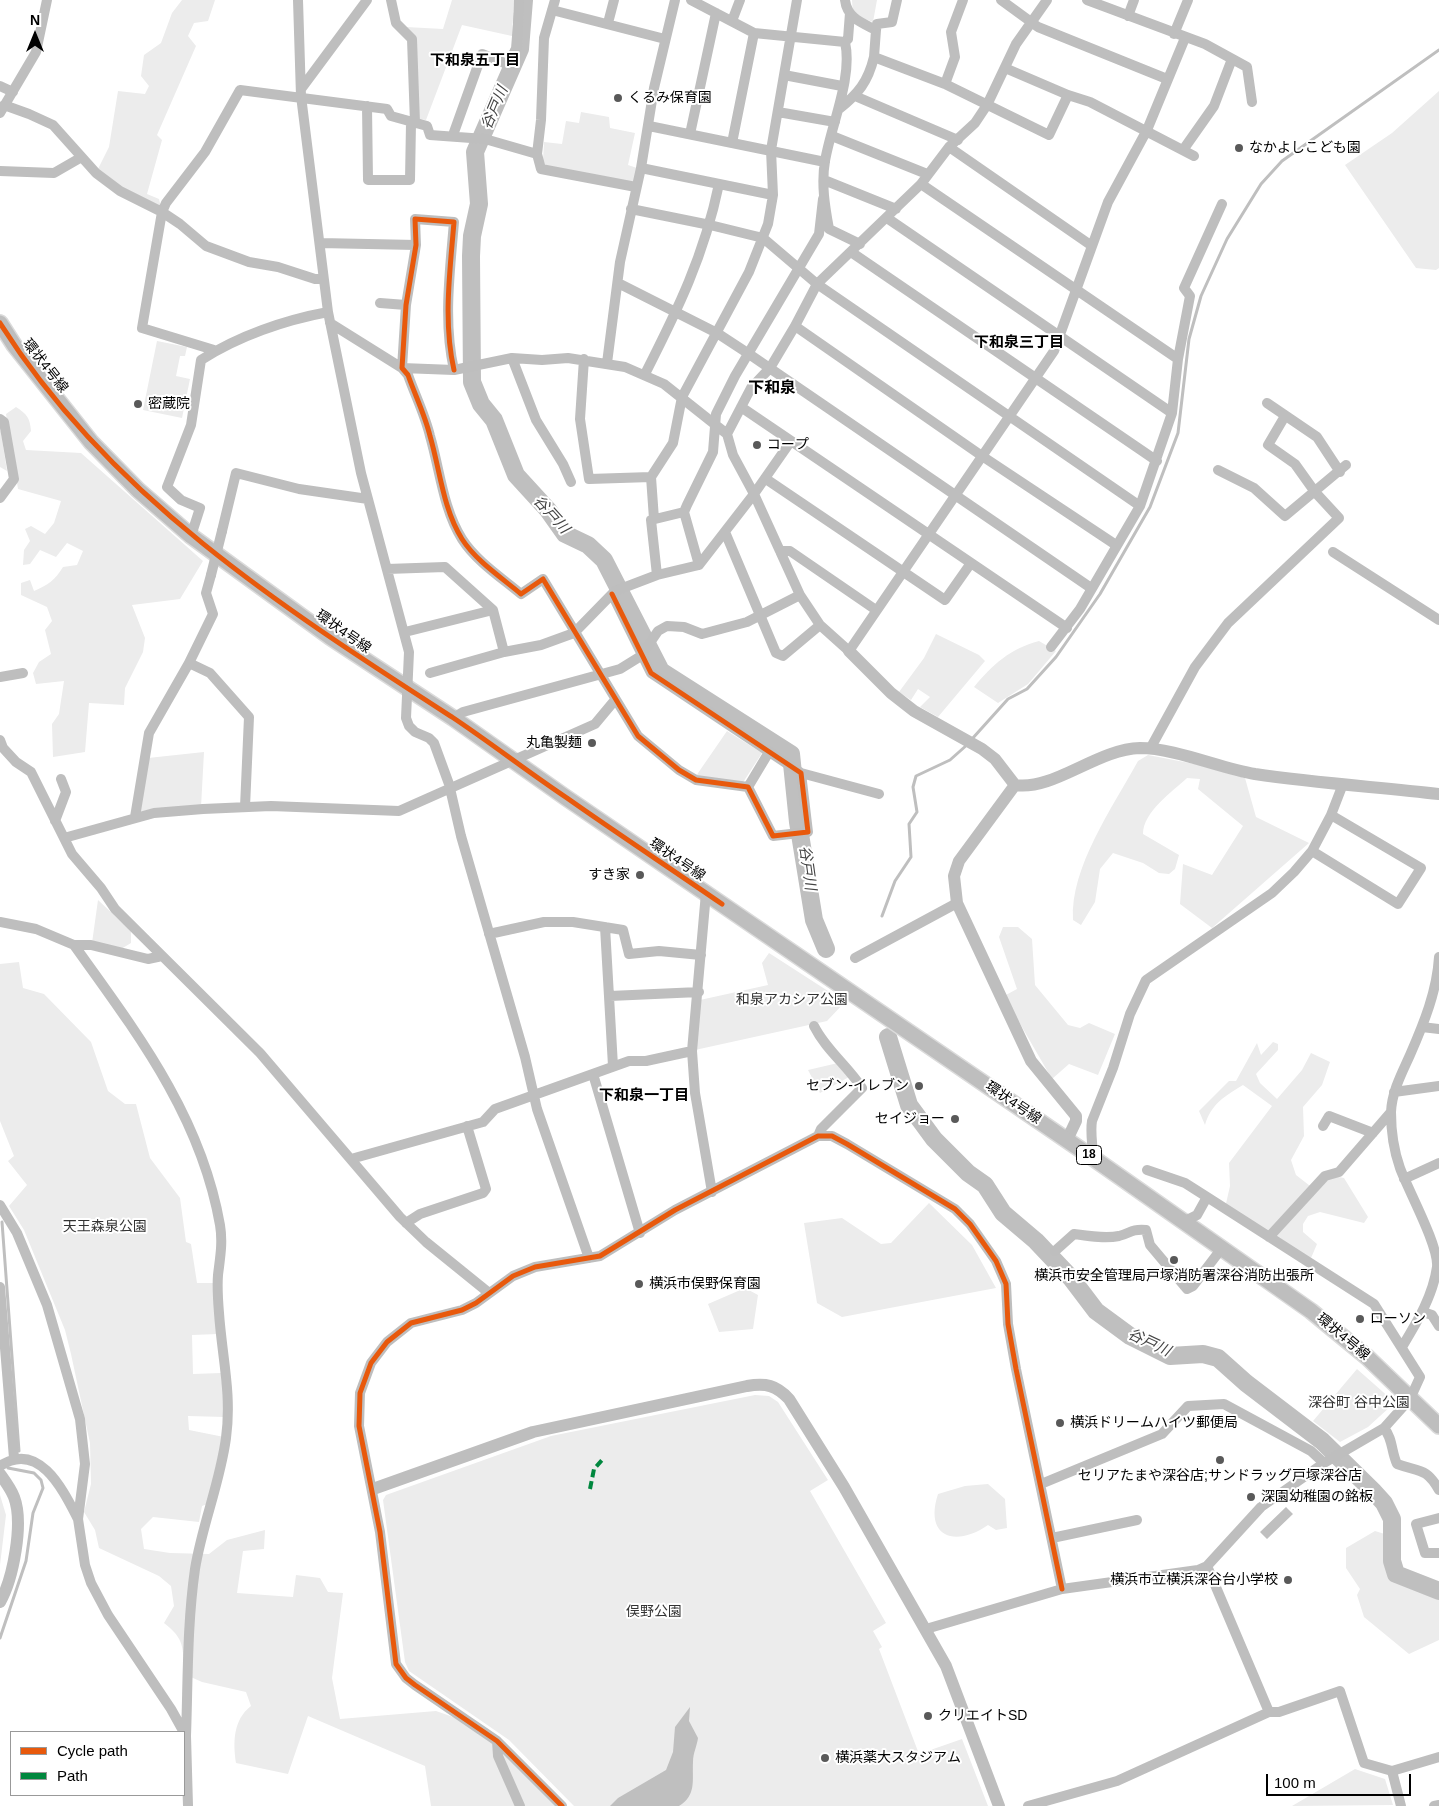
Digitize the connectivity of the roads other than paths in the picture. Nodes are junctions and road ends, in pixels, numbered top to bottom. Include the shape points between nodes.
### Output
1 (47, 0) edge
2 (298, 0) edge
3 (368, 0) edge
4 (391, 0) edge
5 (519, 0) edge
6 (614, 0) edge
7 (676, 0) edge
8 (691, 0) edge
9 (740, 0) edge
10 (797, 0) edge
11 (845, 0) edge
12 (897, 0) edge
13 (963, 0) edge
14 (1000, 0) edge
15 (1047, 0) edge
16 (1087, 0) edge
17 (1134, 0) edge
18 (1188, 0) edge
19 (554, 5) edge
20 (716, 13) junction
21 (850, 13) junction
22 (1128, 16) junction
23 (732, 21) junction
24 (1031, 21) junction
25 (608, 23) junction
26 (876, 30) junction
27 (754, 33) junction
28 (1174, 34) junction
29 (791, 36) junction
30 (1185, 38) junction
31 (665, 39) junction
32 (845, 42) junction
33 (874, 57) junction
34 (1232, 59) junction
35 (1005, 68) junction
36 (784, 75) junction
37 (1167, 79) junction
38 (945, 84) junction
39 (0, 86) edge
40 (842, 86) junction
41 (14, 92) junction
42 (301, 92) junction
43 (1068, 95) junction
44 (855, 96) junction
45 (1252, 102) dead end
46 (367, 106) junction
47 (987, 106) junction
48 (2, 109) edge
49 (839, 109) junction
50 (778, 112) junction
51 (835, 122) junction
52 (413, 123) junction
53 (649, 126) junction
54 (1147, 130) junction
55 (690, 134) junction
56 (453, 135) junction
57 (832, 136) junction
58 (958, 140) junction
59 (732, 143) junction
60 (949, 147) junction
61 (771, 150) junction
62 (1183, 150) junction
63 (537, 154) junction
64 (1194, 156) dead end
65 (80, 158) junction
66 (825, 162) junction
67 (641, 168) junction
68 (0, 171) edge
69 (927, 174) junction
70 (824, 180) junction
71 (719, 184) junction
72 (921, 184) junction
73 (636, 188) junction
74 (774, 195) junction
75 (823, 199) junction
76 (1222, 204) dead end
77 (631, 209) junction
78 (896, 209) junction
79 (162, 212) junction
80 (887, 218) junction
81 (710, 225) junction
82 (763, 238) junction
83 (320, 243) junction
84 (860, 244) junction
85 (416, 245) junction
86 (1092, 246) junction
87 (851, 252) junction
88 (799, 269) junction
89 (323, 279) junction
90 (618, 283) junction
91 (817, 284) junction
92 (1076, 290) junction
93 (380, 303) dead end
94 (406, 306) junction
95 (328, 312) junction
96 (676, 312) junction
97 (0, 323) edge
98 (330, 323) junction
99 (795, 326) junction
100 (717, 333) junction
101 (1060, 337) junction
102 (214, 350) junction
103 (749, 354) junction
104 (512, 358) junction
105 (584, 359) junction
106 (1178, 359) junction
107 (607, 363) junction
108 (402, 368) junction
109 (770, 368) junction
110 (454, 370) junction
111 (645, 374) junction
112 (1035, 379) junction
113 (682, 396) junction
114 (1267, 403) dead end
115 (741, 407) junction
116 (1172, 413) junction
117 (1285, 416) junction
118 (1008, 417) junction
119 (0, 419) edge
120 (714, 424) junction
121 (727, 434) junction
122 (791, 441) junction
123 (982, 456) junction
124 (1157, 461) junction
125 (1218, 470) dead end
126 (651, 477) junction
127 (766, 478) junction
128 (571, 482) dead end
129 (1315, 492) junction
130 (754, 494) junction
131 (955, 494) junction
132 (0, 498) edge
133 (368, 499) junction
134 (1140, 506) junction
135 (684, 512) junction
136 (654, 518) junction
137 (725, 532) junction
138 (929, 534) junction
139 (191, 536) junction
140 (1116, 545) junction
141 (780, 551) junction
142 (1333, 552) dead end
143 (971, 563) junction
144 (699, 565) junction
145 (387, 569) junction
146 (903, 571) junction
147 (658, 575) junction
148 (1091, 588) junction
149 (617, 591) junction
150 (800, 595) junction
151 (493, 610) junction
152 (876, 610) junction
153 (761, 616) junction
154 (1439, 620) edge
155 (820, 624) junction
156 (1067, 628) junction
157 (405, 632) junction
158 (574, 633) junction
159 (1051, 646) dead end
160 (848, 651) junction
161 (504, 652) junction
162 (642, 653) junction
163 (189, 663) junction
164 (23, 673) dead end
165 (430, 673) dead end
166 (600, 676) junction
167 (0, 677) edge
168 (407, 690) junction
169 (615, 700) junction
170 (453, 718) junction
171 (0, 740) edge
172 (1150, 749) junction
173 (769, 752) junction
174 (514, 760) junction
175 (800, 771) junction
176 (61, 778) dead end
177 (1343, 784) junction
178 (1015, 785) junction
179 (748, 787) junction
180 (449, 791) junction
181 (879, 794) dead end
182 (1439, 794) edge
183 (245, 806) junction
184 (1331, 815) junction
185 (135, 818) junction
186 (55, 821) junction
187 (64, 838) junction
188 (1312, 851) junction
189 (706, 893) junction
190 (957, 903) junction
191 (0, 922) edge
192 (605, 927) junction
193 (488, 934) junction
194 (74, 946) junction
195 (700, 955) junction
196 (162, 956) junction
197 (1439, 956) edge
198 (856, 958) dead end
199 (699, 992) junction
200 (610, 996) junction
201 (814, 1026) dead end
202 (1422, 1027) junction
203 (1439, 1029) edge
204 (692, 1051) junction
205 (614, 1066) junction
206 (593, 1074) junction
207 (1439, 1086) edge
208 (1394, 1092) junction
209 (534, 1095) junction
210 (1391, 1112) junction
211 (467, 1126) junction
212 (1323, 1126) dead end
213 (1373, 1133) junction
214 (818, 1136) junction
215 (1067, 1140) junction
216 (351, 1158) junction
217 (1093, 1158) junction
218 (1439, 1163) edge
219 (1147, 1170) dead end
220 (1404, 1179) junction
221 (712, 1192) junction
222 (1207, 1197) junction
223 (0, 1205) edge
224 (1185, 1221) junction
225 (406, 1224) junction
226 (640, 1233) junction
227 (1269, 1237) junction
228 (1222, 1248) junction
229 (1055, 1251) dead end
230 (589, 1258) junction
231 (1438, 1266) edge
232 (0, 1287) edge
233 (489, 1293) junction
234 (1423, 1312) junction
235 (1439, 1326) edge
236 (1402, 1347) junction
237 (4, 1391) edge
238 (1410, 1399) junction
239 (1438, 1422) edge
240 (1384, 1428) junction
241 (14, 1458) junction
242 (1326, 1462) junction
243 (0, 1466) edge
244 (0, 1474) edge
245 (1041, 1484) junction
246 (373, 1489) junction
247 (1439, 1490) edge
248 (1439, 1518) edge
249 (78, 1519) junction
250 (1137, 1520) dead end
251 (1052, 1538) junction
252 (1439, 1553) edge
253 (1207, 1566) junction
254 (1062, 1589) junction
255 (0, 1602) edge
256 (926, 1629) junction
257 (1268, 1712) junction
258 (183, 1731) edge
259 (186, 1736) joint
260 (497, 1741) junction
261 (1439, 1757) edge
262 (1392, 1771) junction
263 (1439, 1805) edge
264 (188, 1806) edge
265 (520, 1806) edge
266 (562, 1806) edge
267 (999, 1806) edge
268 (1028, 1806) edge
269 (1401, 1806) edge
270 (1434, 1806) edge

1 - 41 street via 36,52
2 - 42 street
3 - 42 street
4 - 52 street via 396,23 412,39
5 - 56 street via 517,48 507,64 482,54
6 - 25 street
7 - 31 street
8 - 20 street
9 - 23 street
10 - 29 street
11 - 21 street
12 - 26 street via 892,22 877,24
13 - 38 street via 951,32 955,57
14 - 24 street
15 - 24 street
16 - 22 street
17 - 22 street
18 - 28 street
19 - 25 street
19 - 63 street via 544,38
20 - 23 street
20 - 55 street
21 - 26 street via 855,20
21 - 32 street
22 - 28 street
23 - 27 street
24 - 35 street
24 - 37 street via 1038,27
25 - 31 street
26 - 33 street
27 - 29 street
27 - 59 street
28 - 30 street
29 - 32 street
29 - 36 street
30 - 34 street via 1205,44
30 - 37 street
31 - 53 street
32 - 40 street via 848,56
33 - 38 street
33 - 44 street via 866,80
34 - 45 street via 1247,67
34 - 62 street via 1214,106
35 - 43 street
35 - 47 street
36 - 40 street
36 - 50 street
37 - 54 street
38 - 47 street
39 - 41 street
40 - 49 street
41 - 48 street
42 - 46 street
42 - 79 street via 290,97 240,90 206,152
42 - 83 street
43 - 47 street via 1049,135
43 - 54 street via 1090,102
44 - 49 street
44 - 58 street
46 - 52 street via 387,109 391,116
46 - 52 street via 368,180 410,180
47 - 58 street
48 - 65 street via 29,114 53,125
49 - 51 street
50 - 51 street
50 - 61 street
51 - 57 street
52 - 56 street via 426,126 430,135
53 - 55 street
53 - 67 street
54 - 62 street
54 - 86 street via 1108,202
55 - 59 street
56 - 63 street
57 - 66 street
57 - 69 street
58 - 60 street
59 - 61 street
60 - 69 street
60 - 86 street
61 - 66 street
61 - 74 street
62 - 64 street
63 - 73 street via 541,169
65 - 68 street via 54,173
65 - 79 street via 120,192
66 - 70 street
67 - 71 street
67 - 73 street
69 - 72 street
70 - 75 street
70 - 78 street
71 - 74 street
71 - 81 street
72 - 78 street
72 - 92 street
73 - 77 street
74 - 82 street
75 - 84 street via 829,229
75 - 88 street via 819,234
76 - 106 street via 1184,288 1190,296
77 - 81 street
77 - 90 street
78 - 80 street
79 - 89 street via 206,246 218,251 249,262
79 - 102 street via 142,328
80 - 84 street
80 - 101 street
81 - 82 street
81 - 96 street
82 - 88 street
82 - 100 street
83 - 85 street
83 - 89 street
84 - 87 street
85 - 94 street
85 - 110 street via 415,219 454,222 448,316 449,349
86 - 92 street
87 - 91 street
87 - 112 street
88 - 91 street
88 - 103 street
89 - 95 street
90 - 96 street
90 - 107 street
91 - 99 street
91 - 118 street
92 - 101 street
92 - 106 street
93 - 94 street
94 - 108 street
95 - 98 street
95 - 102 street via 290,321
96 - 100 street
96 - 111 street
97 - 139 main road, 環状4号線 / 18 via 91,442 138,490
98 - 108 street
98 - 133 street
99 - 109 street
99 - 123 street
100 - 103 street
100 - 113 street
101 - 112 street
101 - 116 street
102 - 139 street via 202,360 191,425 167,487 181,500 200,508
103 - 109 street
103 - 120 street via 716,414
104 - 105 street
104 - 110 street
104 - 128 street via 536,420
105 - 107 street
105 - 126 street via 580,419 589,480
106 - 116 street
107 - 111 street
108 - 110 street
108 - 158 street via 408,375 430,435 441,483 463,541 521,594 543,579
109 - 115 street via 751,388
109 - 131 street
111 - 113 street
112 - 118 street
112 - 124 street
113 - 120 street
113 - 126 street via 673,443
114 - 117 street
115 - 121 street
115 - 122 street
116 - 124 street
117 - 129 street via 1268,445 1295,464
117 - 129 street via 1317,437 1343,468
118 - 123 street
118 - 134 street
119 - 132 street via 4,422 14,479
120 - 121 street
120 - 135 street via 712,452
121 - 130 street via 733,454
122 - 127 street
122 - 138 street
123 - 131 street
123 - 140 street
124 - 134 street
125 - 129 street via 1254,488 1285,516
126 - 136 street
127 - 130 street
127 - 146 street
129 - 172 street via 1339,518 1228,623 1195,667
130 - 137 street
130 - 141 street
131 - 138 street
131 - 148 street
133 - 145 street
133 - 163 street, bridge via 298,489 236,472 206,593 213,614
134 - 140 street
135 - 136 street
135 - 144 street
136 - 147 street via 651,520
137 - 144 street
137 - 153 street
138 - 143 street
138 - 146 street
139 - 168 main road, 環状4号線 / 18
140 - 148 street
141 - 150 street
141 - 152 street via 790,551
142 - 154 street
143 - 146 street via 945,600
143 - 156 street
144 - 147 street
145 - 151 street via 445,567
145 - 157 street
146 - 152 street
147 - 149 street
148 - 156 street
149 - 158 street
149 - 162 street
150 - 153 street
150 - 155 street
151 - 157 street
151 - 161 street
152 - 160 street
153 - 155 street via 776,653 783,656
153 - 162 street via 702,634 684,627 667,626 658,631
155 - 160 street
156 - 159 street
157 - 168 street via 409,652
158 - 161 street via 541,645
158 - 166 street
160 - 178 street via 914,711 995,759
161 - 165 street
162 - 166 street via 620,669
162 - 173 street via 651,673
163 - 183 street via 210,673 249,717
163 - 185 street via 149,733
164 - 167 street
166 - 169 street
166 - 170 street via 463,712
168 - 170 main road, 環状4号線 / 18
168 - 180 street via 406,718 409,726 434,744
169 - 174 street via 595,724
169 - 179 street via 638,736 679,770 696,780
170 - 174 main road, 環状4号線 / 18
171 - 186 street via 16,762 31,772
172 - 177 street via 1254,774
172 - 178 street via 1117,751 1040,783 1025,787
173 - 175 street
173 - 179 street
174 - 180 street
174 - 189 main road, 環状4号線 / 18
175 - 179 street via 808,832 773,836
175 - 181 street
176 - 186 street via 66,792
177 - 182 street
177 - 184 street
178 - 190 street via 959,861 954,876
180 - 183 street via 399,811
180 - 193 street
183 - 185 street via 154,813
184 - 188 street
184 - 188 street via 1421,868 1398,904
185 - 187 street
186 - 187 street
187 - 196 street via 77,862 90,874 115,909
188 - 217 street via 1272,893 1146,980 1130,1014 1092,1121
189 - 195 street
189 - 215 main road, 環状4号線 / 18
190 - 198 street
190 - 215 street via 1031,1061 1076,1116
191 - 194 street via 36,929
192 - 193 street via 544,922
192 - 195 street via 623,930 629,954 660,951
192 - 200 street
193 - 209 street
194 - 196 street via 91,945 148,959
194 - 259 street via 140,1037 188,1121 220,1226 222,1246 218,1290 229,1387 226,1438 195,1570 187,1636
195 - 199 street
196 - 216 street via 260,1053
197 - 202 street via 1435,990
199 - 200 street
199 - 204 street
200 - 205 street
201 - 214 street via 822,1042 849,1068 862,1088 821,1129
202 - 203 street
202 - 208 street
204 - 205 street
204 - 221 street via 695,1093
205 - 206 street
206 - 209 street
206 - 226 street
207 - 208 street
208 - 210 street
209 - 211 street via 495,1109 483,1122
209 - 230 street
210 - 213 street
210 - 220 street via 1393,1143
211 - 216 street
211 - 225 street via 486,1189 483,1193 420,1214
212 - 213 street via 1329,1116
213 - 227 street via 1339,1172 1324,1176
214 - 221 street
214 - 245 street via 832,1136 955,1210 970,1224 996,1261 1006,1284 1010,1333
215 - 217 main road, 環状4号線 / 18
216 - 225 street via 371,1186
217 - 224 main road, 環状4号線 / 18
218 - 220 street
219 - 222 street via 1185,1183
220 - 231 street via 1429,1233
221 - 226 street via 675,1210
222 - 224 street via 1196,1215
222 - 227 street
223 - 249 street via 17,1233 48,1305 72,1387 85,1464
224 - 228 main road, 環状4号線 / 18
225 - 233 street
226 - 230 street via 600,1256
227 - 236 street via 1374,1304
228 - 229 street via 1193,1286 1187,1289 1150,1245 1146,1230 1132,1229 1120,1236 1074,1234
228 - 238 main road, 環状4号線 / 18 via 1347,1339
230 - 233 street via 535,1267 513,1276
231 - 234 street
232 - 237 street
233 - 246 street via 462,1310 411,1323 387,1342 371,1363 358,1409 360,1435
234 - 235 street via 1432,1316
234 - 236 street
236 - 238 street via 1420,1377
237 - 241 street
238 - 239 main road, 環状4号線 / 18
238 - 240 street
240 - 242 street
240 - 247 street via 1391,1437 1396,1464 1431,1476
241 - 243 street
241 - 249 street via 34,1462 50,1473
242 - 245 street via 1224,1404 1188,1406 1162,1434
242 - 253 street via 1261,1508
244 - 255 street via 14,1497 17,1519 12,1569
245 - 251 street
246 - 256 street via 533,1432 762,1384 778,1388 789,1399 844,1487
246 - 260 street via 396,1664 411,1682
248 - 252 street via 1416,1524 1425,1553
249 - 258 street via 85,1565 98,1598
250 - 251 street
251 - 254 street
253 - 254 street via 1198,1570
253 - 257 street
254 - 256 street
256 - 267 street via 946,1666
257 - 262 street via 1279,1712 1340,1691 1364,1763
257 - 268 street via 1117,1781
259 - 264 street
260 - 265 street via 498,1756
260 - 266 street
261 - 262 street
262 - 269 street
263 - 270 street

